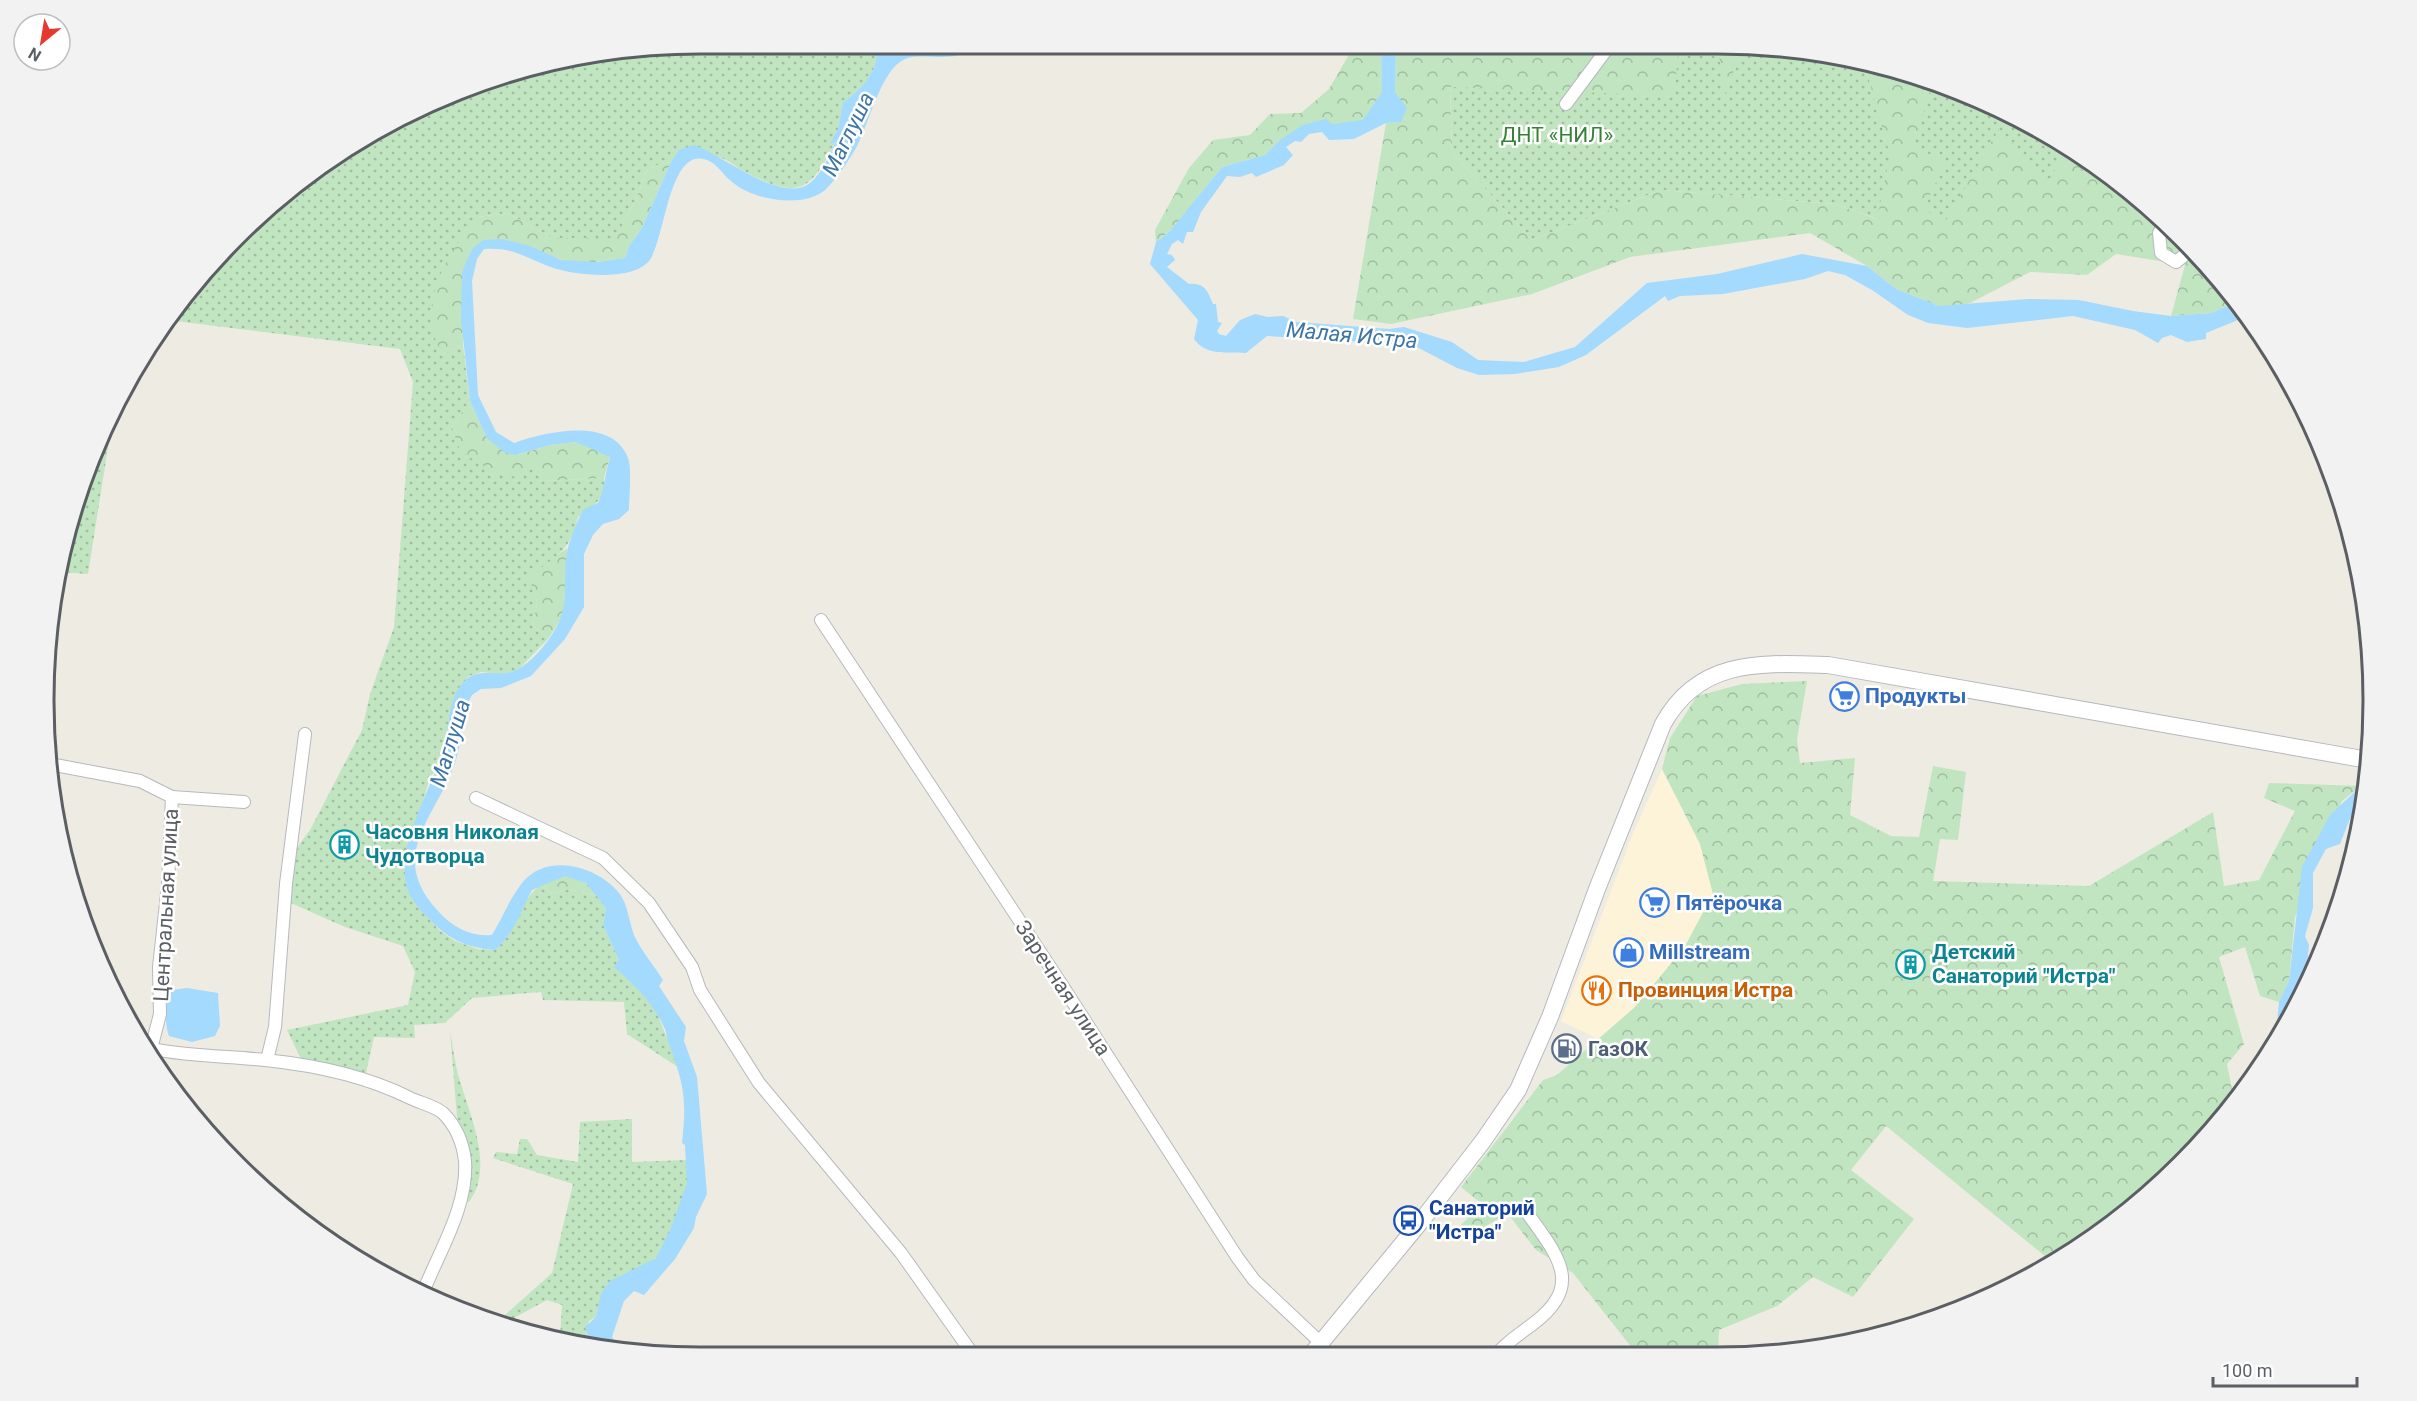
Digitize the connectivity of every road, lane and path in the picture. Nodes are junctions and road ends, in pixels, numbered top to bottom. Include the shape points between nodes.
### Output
1 (1603, 54) edge
2 (1566, 104) dead end
3 (2160, 230) edge
4 (2185, 255) edge
5 (821, 620) dead end
6 (305, 734) dead end
7 (2360, 758) edge
8 (58, 765) edge
9 (172, 797) junction
10 (477, 798) dead end
11 (244, 802) dead end
12 (150, 1039) edge
13 (156, 1049) edge
14 (267, 1060) junction
15 (1528, 1214) dead end
16 (426, 1285) edge
17 (968, 1347) edge
18 (1313, 1347) edge
19 (1317, 1347) edge
20 (1502, 1347) edge

1 - 2 street
3 - 4 street via 2161,254 2176,262
5 - 18 street, Заречная улица via 1237,1257
6 - 14 street via 284,900 275,1027
7 - 19 main road via 1828,665 1742,666 1697,683 1672,707 1663,723 1518,1090 1422,1220
8 - 9 street via 140,781
9 - 11 street
9 - 12 street, Центральная улица via 159,967 160,1014
10 - 17 street via 603,858 649,903 692,967 700,990 759,1083 901,1253
13 - 14 street, Центральная улица
14 - 16 street, Центральная улица via 358,1077 392,1088 441,1112 459,1135 465,1163 458,1210
15 - 20 street via 1561,1269 1563,1289 1557,1303

